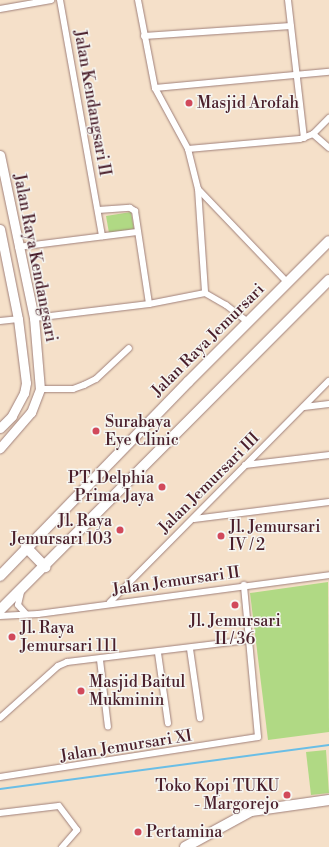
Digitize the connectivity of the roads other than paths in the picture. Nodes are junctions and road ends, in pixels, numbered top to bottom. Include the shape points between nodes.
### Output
1 (51, 0) edge
2 (60, 0) edge
3 (138, 0) edge
4 (288, 0) edge
5 (0, 9) edge
6 (291, 26) junction
7 (144, 36) junction
8 (329, 72) edge
9 (297, 75) junction
10 (155, 88) junction
11 (329, 118) edge
12 (314, 134) junction
13 (302, 139) junction
14 (329, 148) edge
15 (188, 149) junction
16 (0, 156) edge
17 (198, 190) junction
18 (98, 210) junction
19 (0, 229) edge
20 (137, 232) junction
21 (102, 236) junction
22 (329, 241) edge
23 (18, 247) junction
24 (2, 249) edge
25 (329, 280) edge
26 (287, 282) junction
27 (205, 294) junction
28 (150, 304) junction
29 (34, 318) junction
30 (18, 320) junction
31 (0, 321) edge
32 (248, 322) junction
33 (37, 339) junction
34 (22, 341) junction
35 (129, 348) dead end
36 (329, 381) edge
37 (40, 389) junction
38 (329, 404) edge
39 (304, 407) junction
40 (0, 428) edge
41 (0, 448) edge
42 (329, 455) edge
43 (245, 465) junction
44 (329, 502) edge
45 (194, 519) junction
46 (26, 547) junction
47 (45, 567) junction
48 (329, 574) edge
49 (0, 576) edge
50 (244, 585) junction
51 (21, 590) junction
52 (108, 603) junction
53 (0, 610) edge
54 (26, 614) junction
55 (0, 616) edge
56 (250, 640) junction
57 (190, 649) junction
58 (158, 653) junction
59 (100, 660) junction
60 (0, 718) edge
61 (200, 718) dead end
62 (168, 723) dead end
63 (108, 727) dead end
64 (0, 777) edge
65 (329, 800) edge
66 (0, 813) edge
67 (62, 847) edge
68 (185, 847) edge

1 - 5 street
2 - 18 street, Jalan Kendangsari II
3 - 7 street
4 - 6 street
6 - 7 street
6 - 9 street
7 - 10 street
8 - 9 street
9 - 10 street
9 - 13 street
10 - 15 street
11 - 12 street
12 - 13 street
12 - 14 street
13 - 15 street
15 - 17 street
16 - 23 main road, Jalan Raya Kendangsari
17 - 26 street
17 - 27 street
18 - 20 street via 134,209
18 - 21 street, Jalan Kendangsari II
19 - 24 main road, Jalan Raya Kendangsari
20 - 21 street
20 - 28 street
21 - 23 street
22 - 26 main road, Jalan Raya Jemursari
23 - 29 main road, Jalan Raya Kendangsari
24 - 30 main road, Jalan Raya Kendangsari
25 - 47 main road
26 - 32 main road, Jalan Raya Jemursari
27 - 28 street
27 - 32 street via 226,305
28 - 29 street
29 - 33 main road, Jalan Raya Kendangsari
30 - 31 street
30 - 34 main road, Jalan Raya Kendangsari
32 - 46 main road, Jalan Raya Jemursari
33 - 34 main road
33 - 37 main road, Jalan Raya Kendangsari
34 - 40 main road, Jalan Raya Kendangsari via 26,383 24,393 12,416
35 - 37 street via 96,379 84,385 73,389
36 - 39 street, Jalan Jemursari III
37 - 41 main road, Jalan Raya Kendangsari via 31,412
38 - 39 street
39 - 43 street, Jalan Jemursari III
42 - 43 street
43 - 45 street, Jalan Jemursari III
44 - 45 street
45 - 52 street, Jalan Jemursari III
46 - 47 main road
46 - 49 main road, Jalan Raya Jemursari
47 - 51 main road
48 - 50 street, Jalan Jemursari II
50 - 52 street, Jalan Jemursari II
50 - 56 street
51 - 53 main road
51 - 54 street via 18,605
52 - 54 street, Jalan Jemursari II
54 - 55 street, Jalan Jemursari II
56 - 57 street
56 - 64 street, Jalan Jemursari XI via 260,733 255,739
57 - 58 street
57 - 61 street
58 - 59 street
58 - 62 street
59 - 60 street via 58,666
59 - 63 street
65 - 68 main road via 251,811
66 - 67 street via 59,806 77,830

